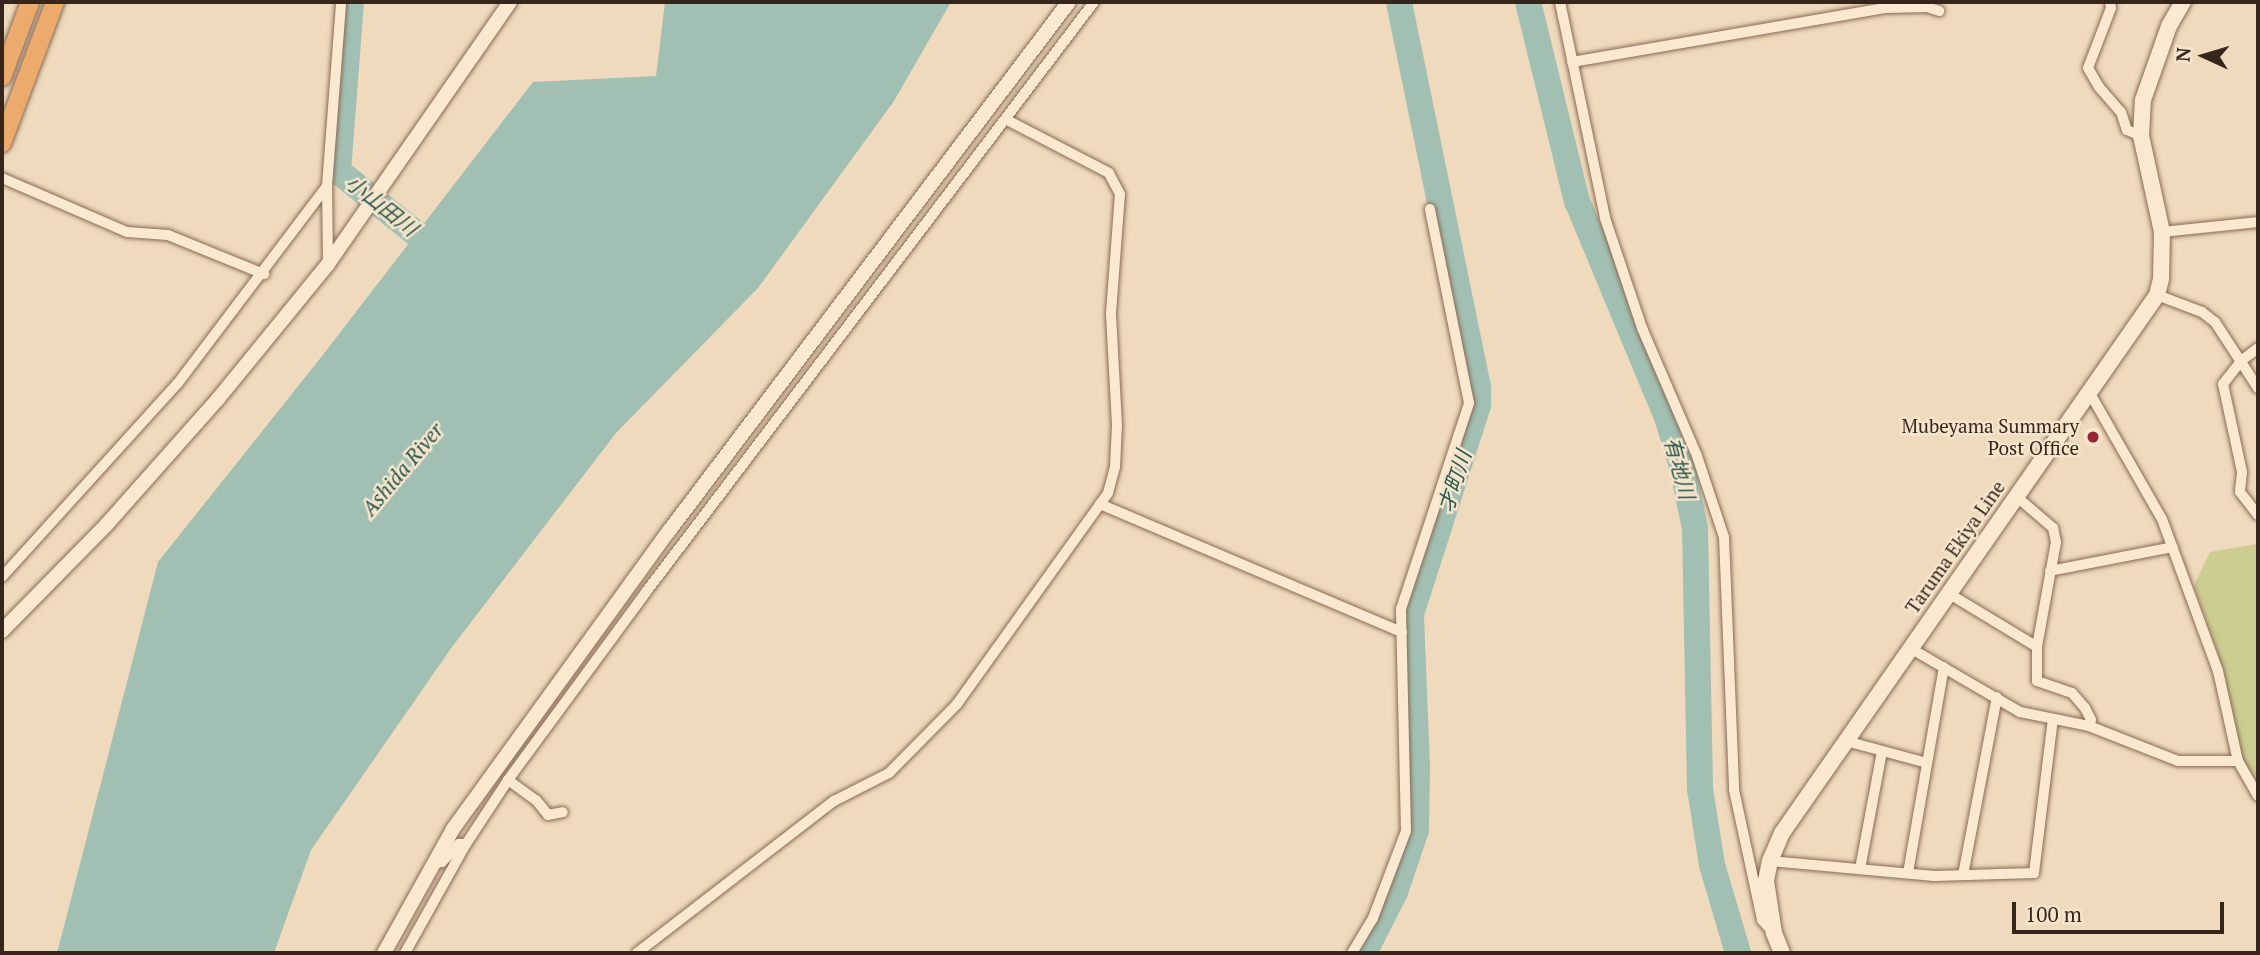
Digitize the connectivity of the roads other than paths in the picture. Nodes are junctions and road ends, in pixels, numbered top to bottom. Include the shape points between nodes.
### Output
1 (30, 2) edge
2 (55, 2) edge
3 (341, 2) edge
4 (510, 2) edge
5 (1069, 2) edge
6 (1094, 2) edge
7 (1560, 2) edge
8 (2110, 2) edge
9 (2183, 2) edge
10 (1886, 5) edge
11 (1939, 11) dead end
12 (1572, 62) junction
13 (2, 77) edge
14 (1007, 120) junction
15 (2141, 136) junction
16 (2, 143) edge
17 (2, 178) edge
18 (327, 186) junction
19 (1430, 209) dead end
20 (2258, 222) edge
21 (2162, 232) junction
22 (327, 264) junction
23 (264, 274) junction
24 (2157, 295) junction
25 (2258, 348) edge
26 (2241, 361) junction
27 (2258, 388) edge
28 (2088, 390) junction
29 (2017, 497) junction
30 (1100, 504) junction
31 (2258, 514) edge
32 (2173, 547) junction
33 (2050, 571) junction
34 (2, 577) edge
35 (1948, 593) junction
36 (2, 631) edge
37 (1402, 632) junction
38 (2037, 647) junction
39 (1910, 648) junction
40 (1944, 667) junction
41 (1997, 697) junction
42 (2053, 719) junction
43 (2090, 726) junction
44 (1846, 741) junction
45 (1882, 752) junction
46 (2238, 761) junction
47 (1927, 763) junction
48 (508, 779) junction
49 (2258, 796) edge
50 (563, 812) dead end
51 (466, 844) junction
52 (1770, 861) junction
53 (433, 864) junction
54 (1860, 869) junction
55 (1908, 873) junction
56 (1963, 875) junction
57 (1774, 933) junction
58 (384, 953) edge
59 (405, 953) edge
60 (637, 953) edge
61 (1352, 953) edge
62 (1782, 953) edge

1 - 13 highway
2 - 16 highway
3 - 18 street
4 - 22 street
5 - 53 street via 669,531 453,829
6 - 14 street
7 - 12 street
8 - 15 street via 2088,68 2121,112 2127,130
9 - 15 main road, Taruma Ekiya Line via 2169,26 2143,100
10 - 11 street
10 - 12 street
12 - 57 street via 1605,218 1642,328 1697,456 1724,537 1734,790 1762,920
14 - 30 street via 1109,173 1120,194 1111,313 1115,467
14 - 48 street
15 - 21 main road, Taruma Ekiya Line
17 - 23 street via 127,232 167,235
18 - 22 street
18 - 23 street
19 - 37 street via 1469,403 1401,609
20 - 21 street
21 - 24 main road, Taruma Ekiya Line
22 - 36 street via 181,441
23 - 34 street via 178,383
24 - 26 street via 2202,312 2215,322
24 - 28 main road, Taruma Ekiya Line
25 - 26 street
26 - 27 street
26 - 31 street via 2223,384 2242,472 2240,492
28 - 29 main road, Taruma Ekiya Line
28 - 32 street via 2162,519
29 - 33 street via 2053,528 2056,542
29 - 35 main road, Taruma Ekiya Line
30 - 37 street
30 - 60 street via 957,704 889,773 835,801
32 - 33 street
32 - 46 street via 2218,671
33 - 38 street
35 - 38 street
35 - 39 main road, Taruma Ekiya Line
37 - 61 street via 1406,831 1373,918
38 - 43 street via 2037,681 2072,693 2085,708
39 - 40 street
39 - 44 main road, Taruma Ekiya Line
40 - 41 street
40 - 47 street
41 - 42 street via 2020,712
41 - 56 street
42 - 43 street
42 - 56 street via 2034,873
43 - 46 street via 2178,761
44 - 45 street
44 - 52 main road, Taruma Ekiya Line via 1782,833
45 - 47 street
45 - 54 street
46 - 49 street
47 - 55 street
48 - 50 street via 548,815
48 - 51 street
51 - 53 street via 458,844 442,862
51 - 59 street
52 - 54 street
52 - 57 main road, Taruma Ekiya Line via 1766,881
53 - 58 street
54 - 55 street
55 - 56 street
57 - 62 main road, Taruma Ekiya Line

